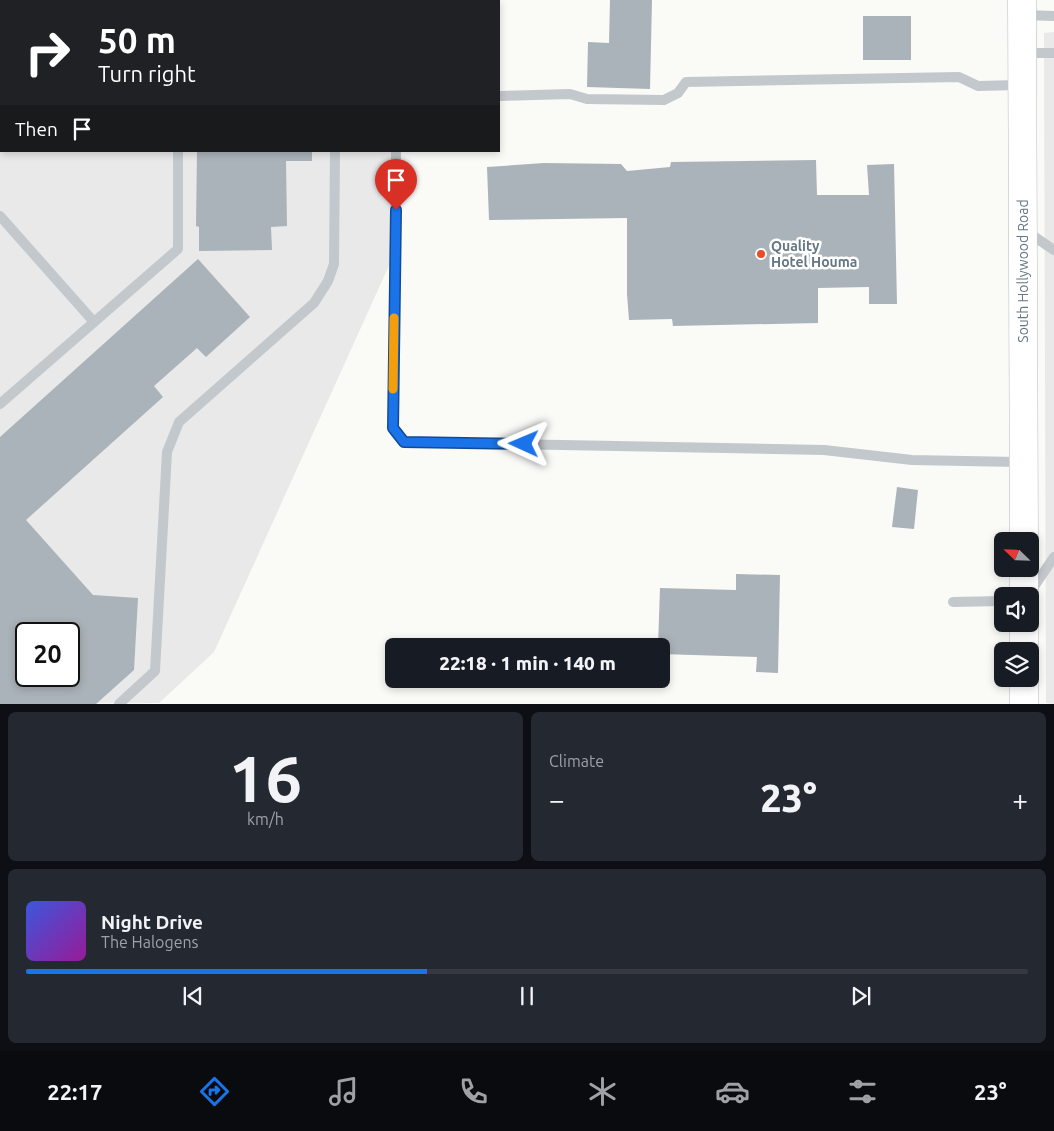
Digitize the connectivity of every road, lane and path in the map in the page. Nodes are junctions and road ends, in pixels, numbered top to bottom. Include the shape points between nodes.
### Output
1 (1022, 8) edge
2 (1054, 16) edge
3 (1022, 53) junction
4 (1054, 53) edge
5 (1022, 85) junction
6 (500, 96) edge
7 (178, 152) edge
8 (335, 152) edge
9 (396, 152) edge
10 (0, 216) edge
11 (1023, 230) junction
12 (1054, 250) edge
13 (94, 322) junction
14 (0, 404) edge
15 (1024, 462) junction
16 (1024, 532) edge
17 (1054, 557) edge
18 (1032, 587) edge
19 (953, 602) dead end
20 (994, 602) edge
21 (1024, 687) edge
22 (119, 704) edge
23 (1024, 704) edge

1 - 2 lane
1 - 3 main road, South Hollywood Road
3 - 4 lane
3 - 5 main road, South Hollywood Road
5 - 6 lane via 978,86 958,76 696,81 686,82 678,93 664,100 587,99 570,94
5 - 11 main road, South Hollywood Road
7 - 13 lane via 178,249
8 - 22 lane via 335,254 328,281 314,303 178,422 167,452 155,671
9 - 15 lane via 393,428 404,442 824,450 912,460
10 - 13 lane
11 - 12 lane
11 - 15 main road, South Hollywood Road
13 - 14 lane
15 - 16 main road, South Hollywood Road
17 - 18 lane
19 - 20 lane
21 - 23 main road

